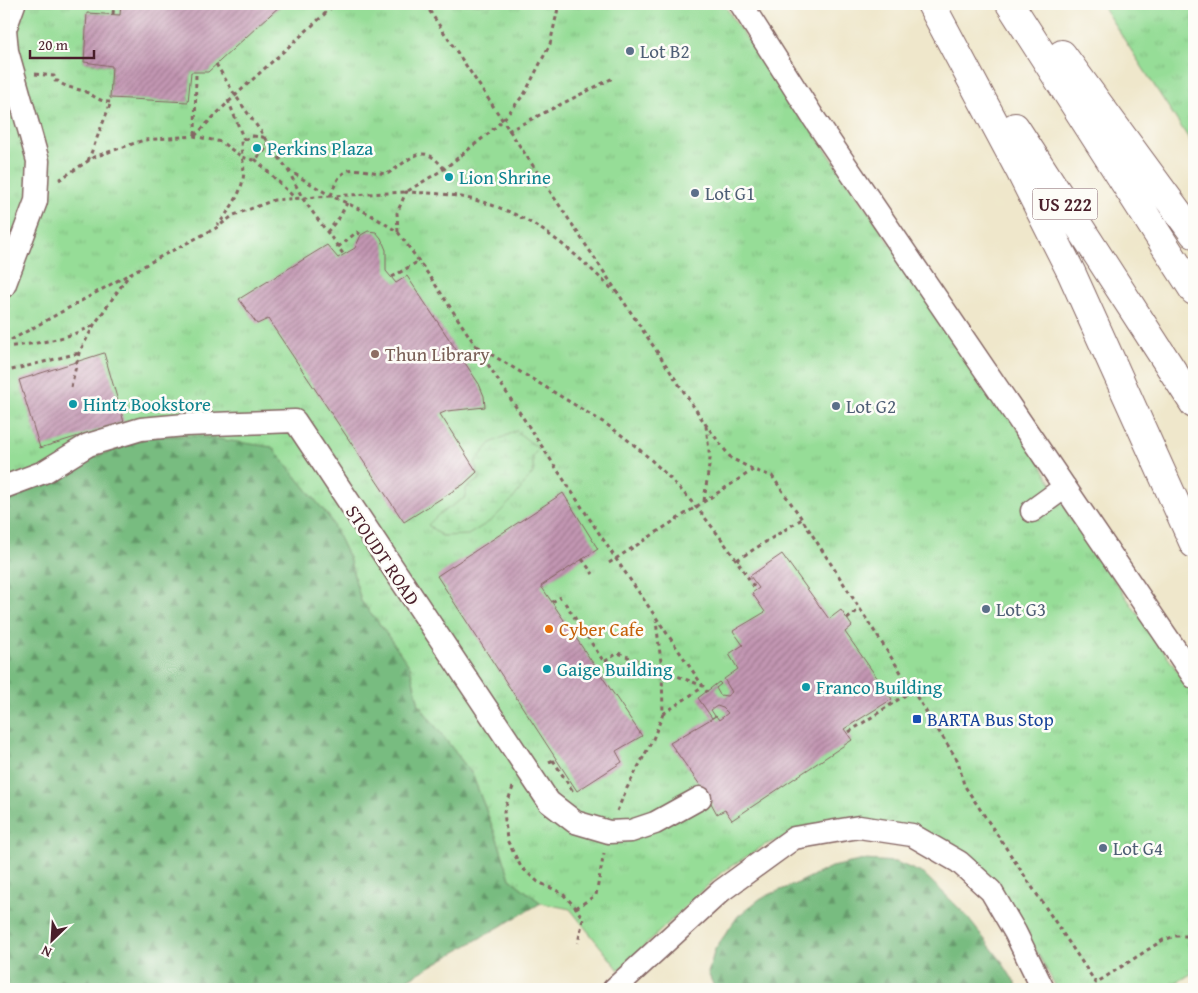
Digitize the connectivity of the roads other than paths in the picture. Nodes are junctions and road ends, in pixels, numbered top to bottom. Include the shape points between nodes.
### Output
1 (14, 4) edge
2 (741, 4) edge
3 (931, 4) edge
4 (935, 4) edge
5 (1010, 4) edge
6 (1026, 4) edge
7 (1194, 234) edge
8 (4, 286) edge
9 (1194, 291) edge
10 (1194, 404) edge
11 (4, 487) edge
12 (1065, 487) junction
13 (1032, 511) dead end
14 (1194, 544) edge
15 (1194, 677) edge
16 (700, 798) dead end
17 (614, 989) edge
18 (1042, 989) edge

1 - 8 lane via 5,29 7,51 38,161 36,201
2 - 12 lane via 812,117
3 - 14 highway via 1071,272
4 - 10 highway, US 222
5 - 9 highway, US 222
6 - 7 highway
11 - 16 lane, STOUDT ROAD via 44,472 88,445 141,429 294,421 548,802 575,822 609,832 631,831 655,823
12 - 13 lane
12 - 15 lane
17 - 18 lane via 721,891 794,838 859,827 912,835 959,862 991,892 1015,932

